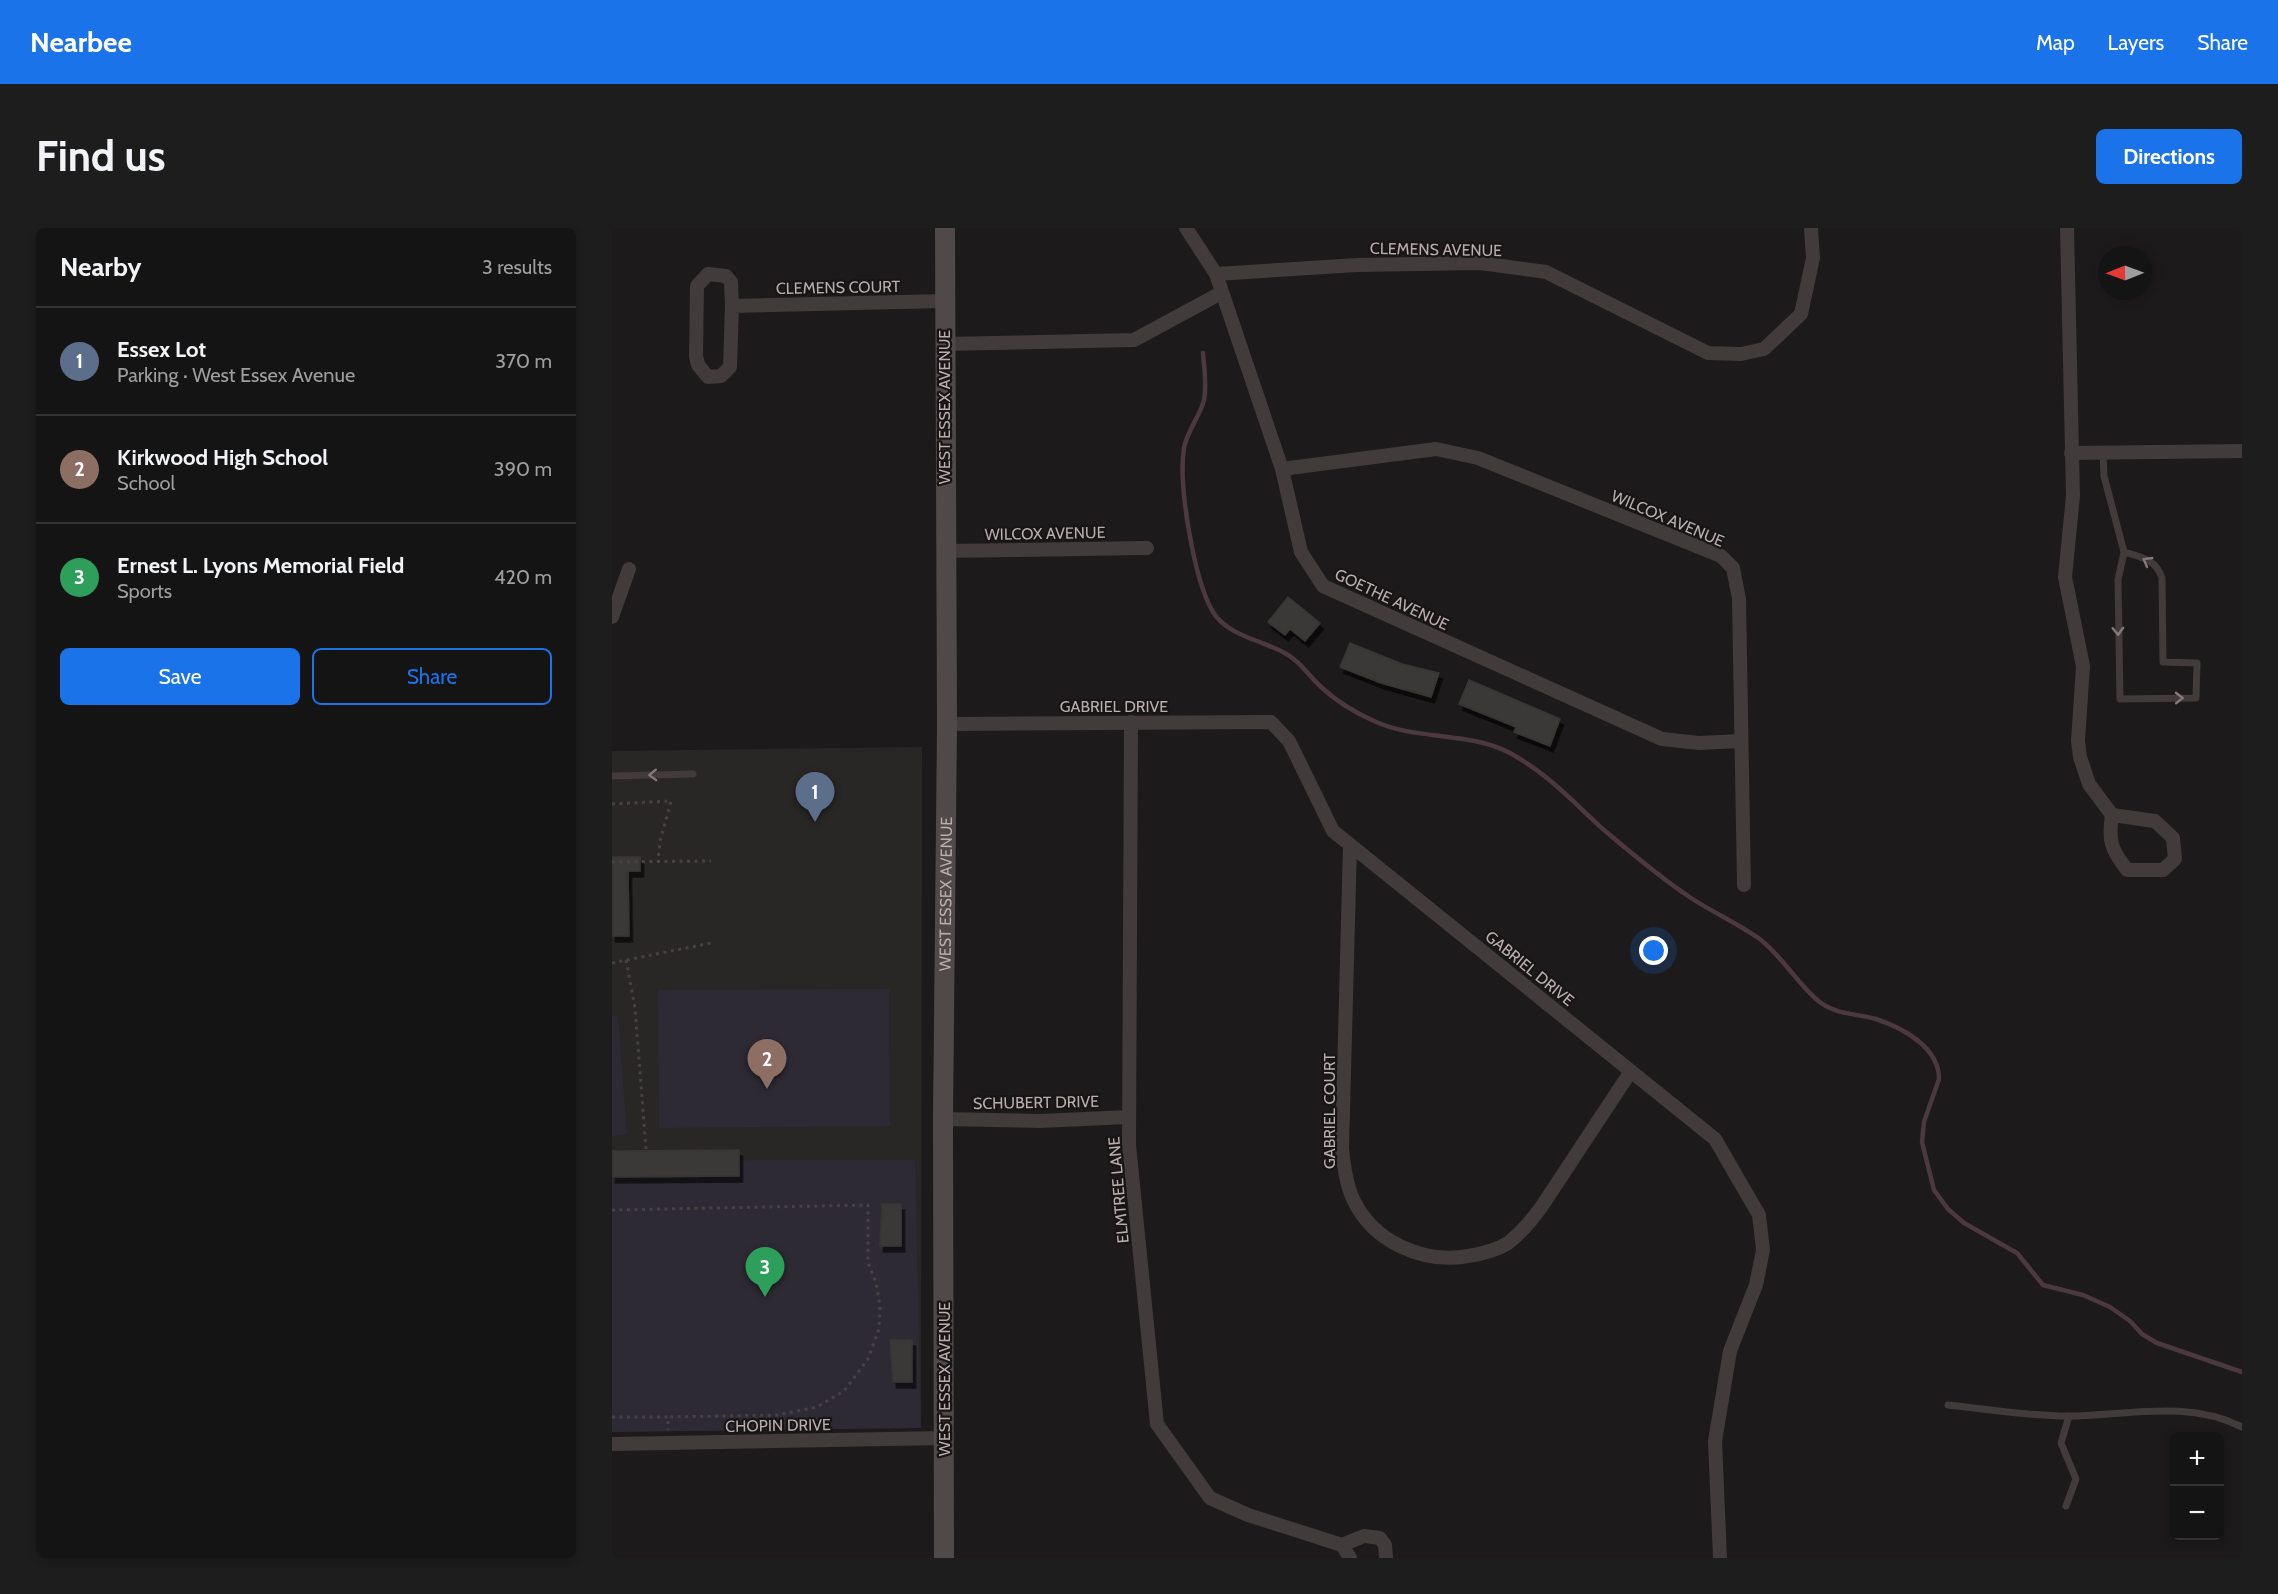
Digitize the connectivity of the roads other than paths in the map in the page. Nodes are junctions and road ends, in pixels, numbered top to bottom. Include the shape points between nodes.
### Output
1 (945, 228) edge
2 (1186, 228) edge
3 (1811, 228) edge
4 (2067, 228) edge
5 (1216, 274) junction
6 (1221, 293) junction
7 (945, 301) junction
8 (732, 306) junction
9 (944, 344) junction
10 (2103, 452) junction
11 (2242, 452) edge
12 (2071, 453) junction
13 (1282, 469) junction
14 (1147, 548) dead end
15 (944, 551) junction
16 (2124, 552) junction
17 (629, 569) dead end
18 (612, 617) edge
19 (1131, 722) junction
20 (947, 724) junction
21 (1741, 741) junction
22 (693, 774) dead end
23 (612, 776) edge
24 (2112, 815) junction
25 (1350, 844) junction
26 (1744, 885) dead end
27 (1631, 1071) junction
28 (1129, 1118) junction
29 (943, 1119) junction
30 (1948, 1405) dead end
31 (2069, 1416) junction
32 (2242, 1427) edge
33 (944, 1438) junction
34 (612, 1444) edge
35 (2066, 1506) dead end
36 (1342, 1545) junction
37 (944, 1558) edge
38 (1350, 1558) edge
39 (1386, 1558) edge
40 (1720, 1558) edge

1 - 7 street, WEST ESSEX AVENUE
2 - 5 street, GOETHE AVENUE
3 - 5 street, CLEMENS AVENUE via 1813,258 1801,314 1764,349 1741,354 1708,353 1546,272 1480,263 1357,265
4 - 12 street
5 - 6 street, GOETHE AVENUE
6 - 9 street via 1134,340
6 - 13 street, GOETHE AVENUE
7 - 8 street, CLEMENS COURT
7 - 9 street, WEST ESSEX AVENUE
8 - 8 street via 732,282 726,276 708,274 700,281 696,295 696,356 708,377 721,376 730,368
9 - 15 street, WEST ESSEX AVENUE
10 - 11 street
10 - 12 street
10 - 16 lane via 2104,476
12 - 24 street via 2073,496 2065,577 2083,666 2078,741 2089,784
13 - 21 street, GOETHE AVENUE via 1301,552 1323,586 1662,739 1699,743
13 - 21 street, WILCOX AVENUE via 1436,449 1479,458 1721,556 1732,568 1739,599
14 - 15 street, WILCOX AVENUE
15 - 20 street, WEST ESSEX AVENUE
16 -> 16 lane via 2118,580 2120,699 2196,698 2198,663 2163,662 2162,578 2158,568 2147,558
17 - 18 street
19 - 20 street, GABRIEL DRIVE
19 - 25 street, GABRIEL DRIVE via 1271,722 1289,741 1333,831
19 - 28 street, ELMTREE LANE
20 - 29 street, WEST ESSEX AVENUE
21 - 26 street, WILCOX AVENUE
22 -> 23 lane
24 - 24 street via 2109,835 2114,853 2127,870 2163,870 2175,859 2173,838 2155,821
25 - 27 street, GABRIEL DRIVE
25 - 27 street, GABRIEL COURT via 1342,1149 1353,1199 1370,1225 1421,1256 1452,1259 1505,1245 1542,1206
27 - 40 street, GABRIEL DRIVE via 1715,1139 1759,1215 1763,1250 1756,1285 1730,1351 1715,1441
28 - 29 street, SCHUBERT DRIVE
28 - 36 street, ELMTREE LANE via 1157,1424 1210,1498 1248,1515
29 - 33 street, WEST ESSEX AVENUE
30 - 31 lane
31 - 32 lane via 2178,1410 2205,1414
31 - 35 lane via 2061,1443 2076,1479
33 - 34 street, CHOPIN DRIVE
33 - 37 street, WEST ESSEX AVENUE
36 - 38 street
36 - 39 street via 1372,1536 1380,1538

